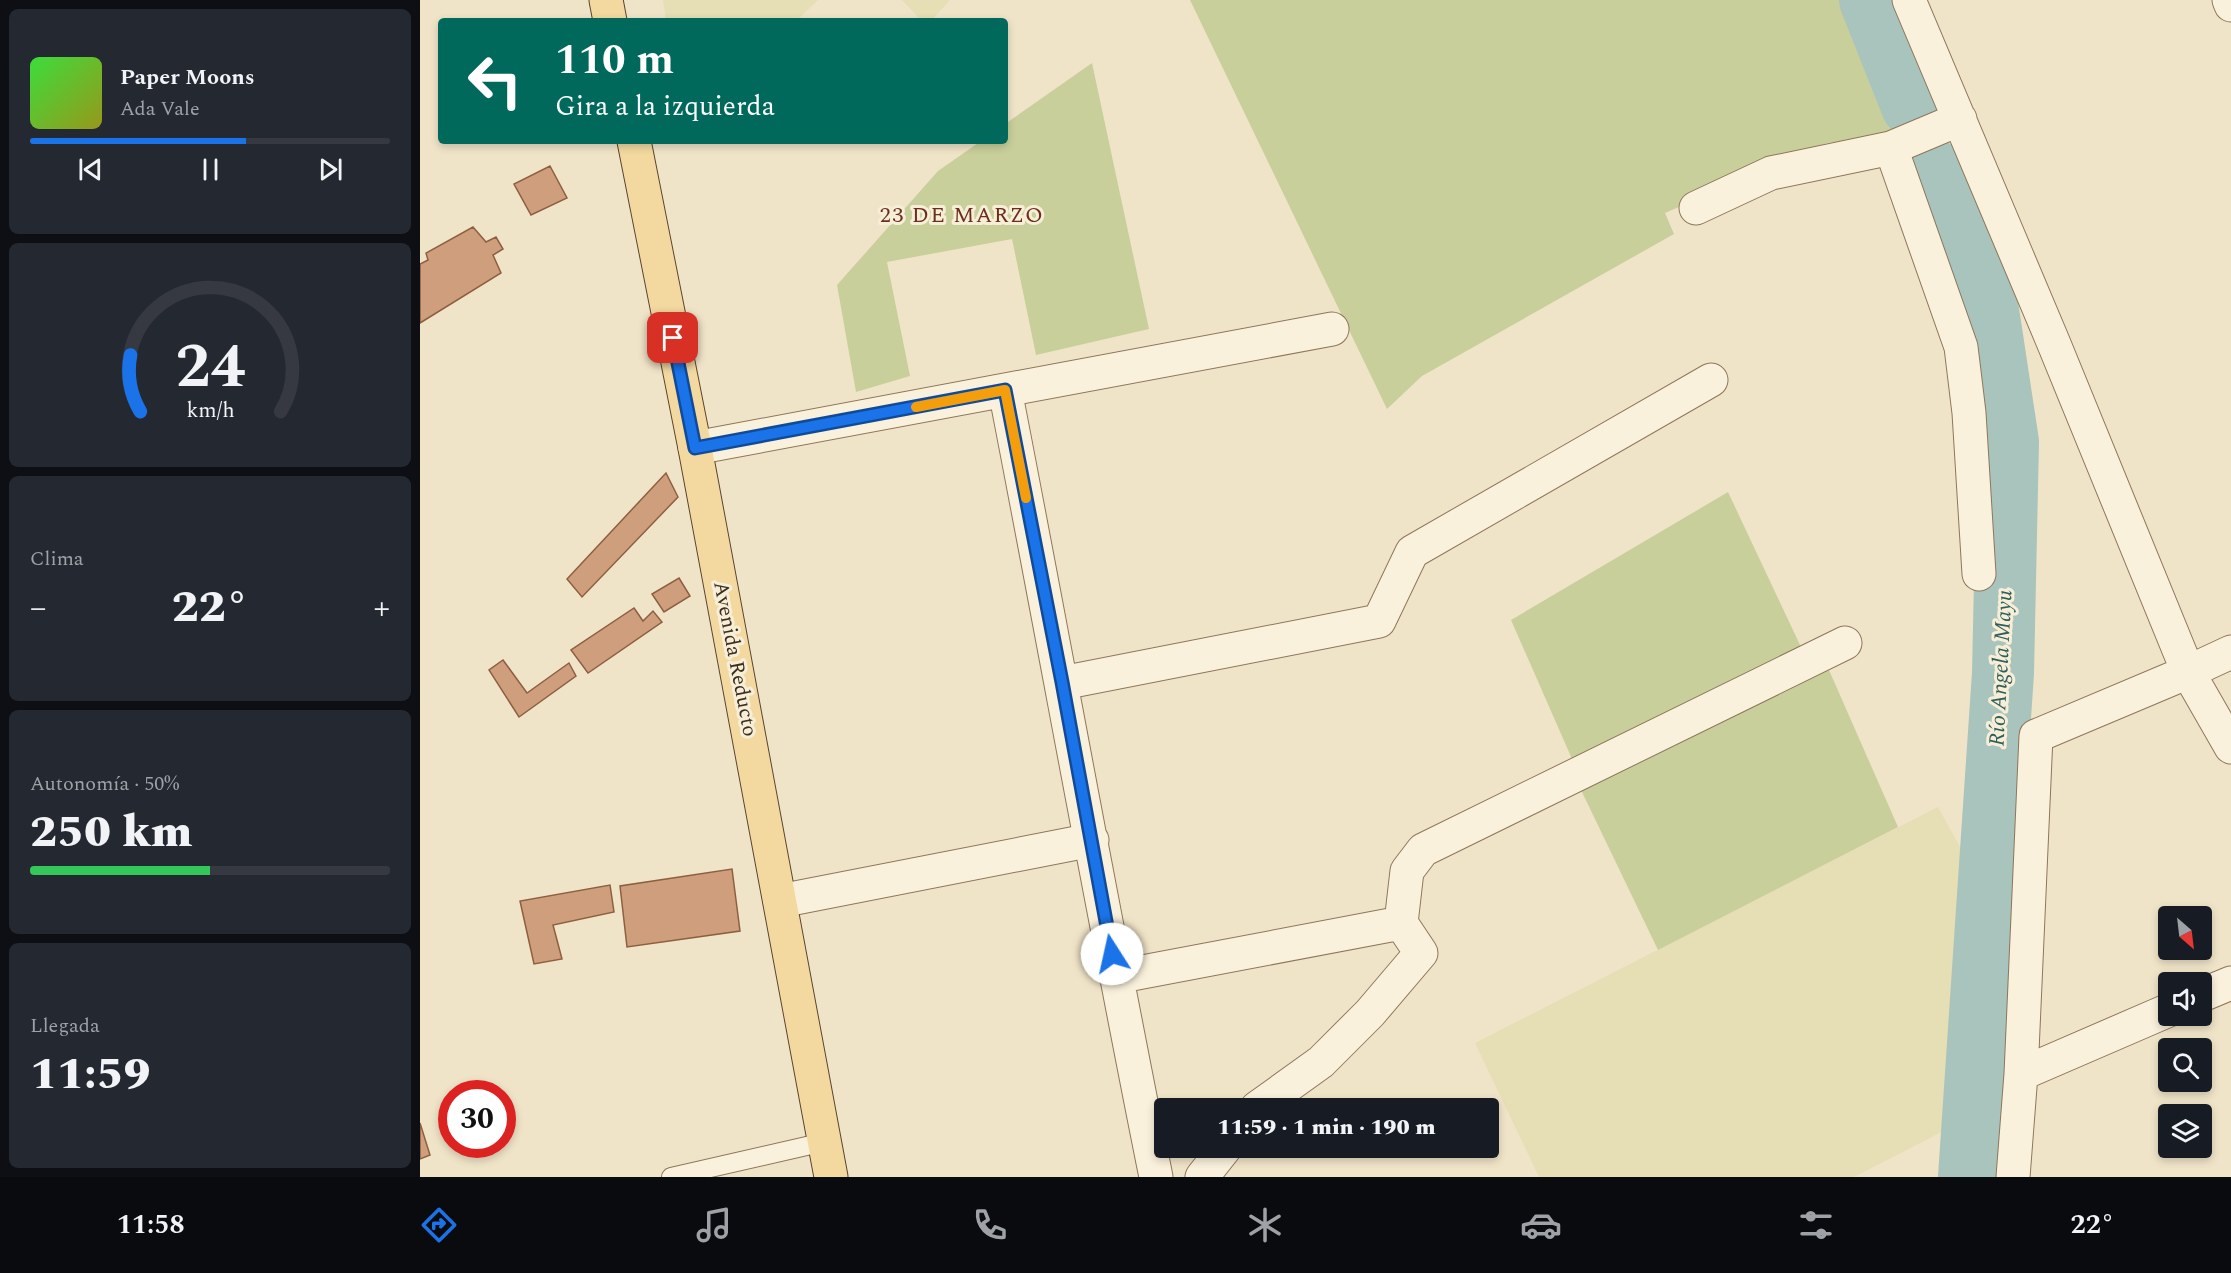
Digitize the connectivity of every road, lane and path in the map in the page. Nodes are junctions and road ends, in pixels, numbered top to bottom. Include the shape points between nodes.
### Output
1 (606, 0) edge
2 (1909, 0) edge
3 (2229, 0) edge
4 (2231, 5) edge
5 (609, 18) edge
6 (1960, 119) junction
7 (635, 144) edge
8 (1891, 148) junction
9 (1696, 208) dead end
10 (1332, 329) dead end
11 (1711, 380) dead end
12 (1005, 390) junction
13 (695, 448) junction
14 (1979, 573) dead end
15 (1845, 643) dead end
16 (2231, 652) edge
17 (2188, 672) junction
18 (1062, 682) junction
19 (2231, 747) edge
20 (1092, 840) junction
21 (780, 901) junction
22 (1401, 923) junction
23 (1116, 977) junction
24 (2231, 983) edge
25 (2212, 991) edge
26 (2158, 1015) edge
27 (2021, 1074) junction
28 (1271, 1098) edge
29 (824, 1142) junction
30 (1218, 1158) edge
31 (670, 1177) edge
32 (831, 1177) edge
33 (1156, 1177) edge
34 (1202, 1177) edge
35 (2013, 1177) edge

1 - 5 main road
2 - 6 street
3 - 4 street
6 - 8 street
6 - 17 street
7 - 13 main road, Avenida Reducto
8 - 9 street via 1771,173
8 - 14 street via 1961,347
10 - 12 street
11 - 18 street via 1412,552 1380,621
12 - 13 street
12 - 18 street
13 - 21 main road, Avenida Reducto
15 - 22 street via 1423,850 1407,872
16 - 17 street
17 - 19 street
17 - 27 street via 2036,736
18 - 20 street
20 - 21 street
20 - 23 street
21 - 29 main road, Avenida Reducto
22 - 23 street
22 - 28 street via 1421,953 1321,1062
23 - 33 street
24 - 25 street
26 - 27 street
27 - 35 street
29 - 31 lane
29 - 32 main road, Avenida Reducto
30 - 34 street

